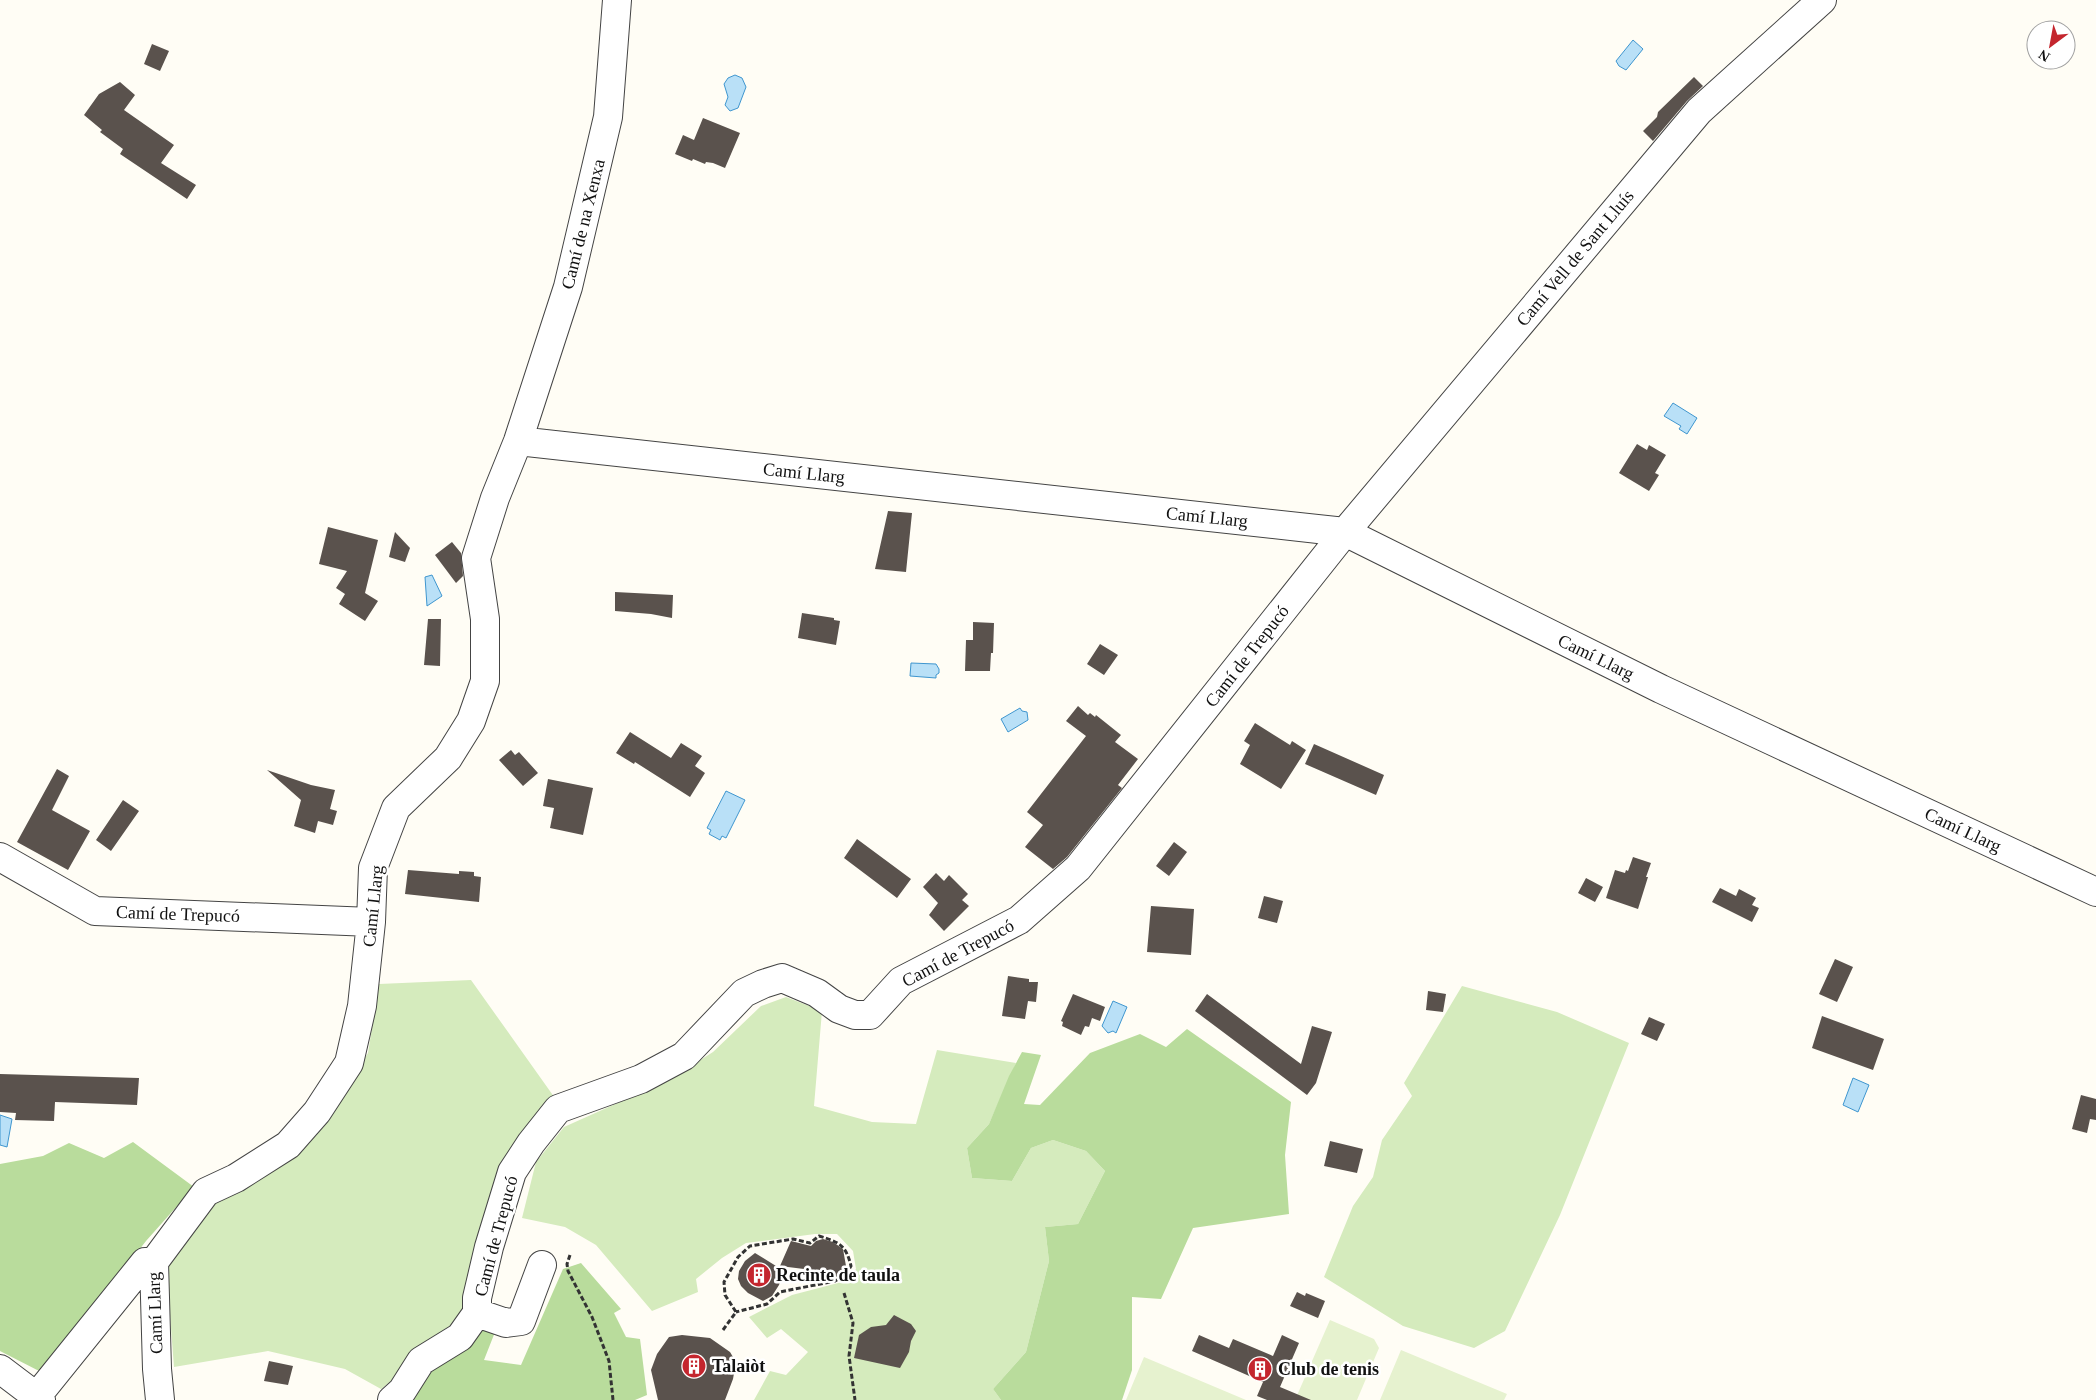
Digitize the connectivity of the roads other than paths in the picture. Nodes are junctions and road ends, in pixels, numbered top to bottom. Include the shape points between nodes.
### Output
1 (616, 0) edge
2 (1822, 0) edge
3 (518, 442) junction
4 (1345, 532) junction
5 (0, 857) edge
6 (2096, 892) edge
7 (371, 922) junction
8 (154, 1262) junction
9 (542, 1265) dead end
10 (477, 1313) junction
11 (0, 1369) edge
12 (39, 1398) edge
13 (160, 1400) edge
14 (392, 1400) edge

1 - 3 street, Camí de na Xenxa via 608,117 568,287
2 - 4 street, Camí Vell de Sant Lluís via 1699,111
3 - 4 street, Camí Llarg
3 - 7 street, Camí Llarg via 495,498 476,558 485,619 485,681 471,721 448,758 396,808 374,868
4 - 6 street, Camí Llarg via 1661,689
4 - 10 street, Camí de Trepucó via 1078,868 1019,920 901,981 870,1015 855,1015 839,1009 817,993 782,978 763,984 744,993 684,1056 641,1080 558,1109 512,1172 489,1247 477,1298
5 - 7 street, Camí de Trepucó via 95,911
7 - 8 street, Camí Llarg via 362,1006 348,1063 323,1104 288,1145 236,1178 206,1192
8 - 12 street via 145,1262
8 - 13 street, Camí Llarg
9 - 10 street via 521,1321 506,1324
10 - 14 street, Camí de Trepucó via 460,1337 421,1361
11 - 12 street

